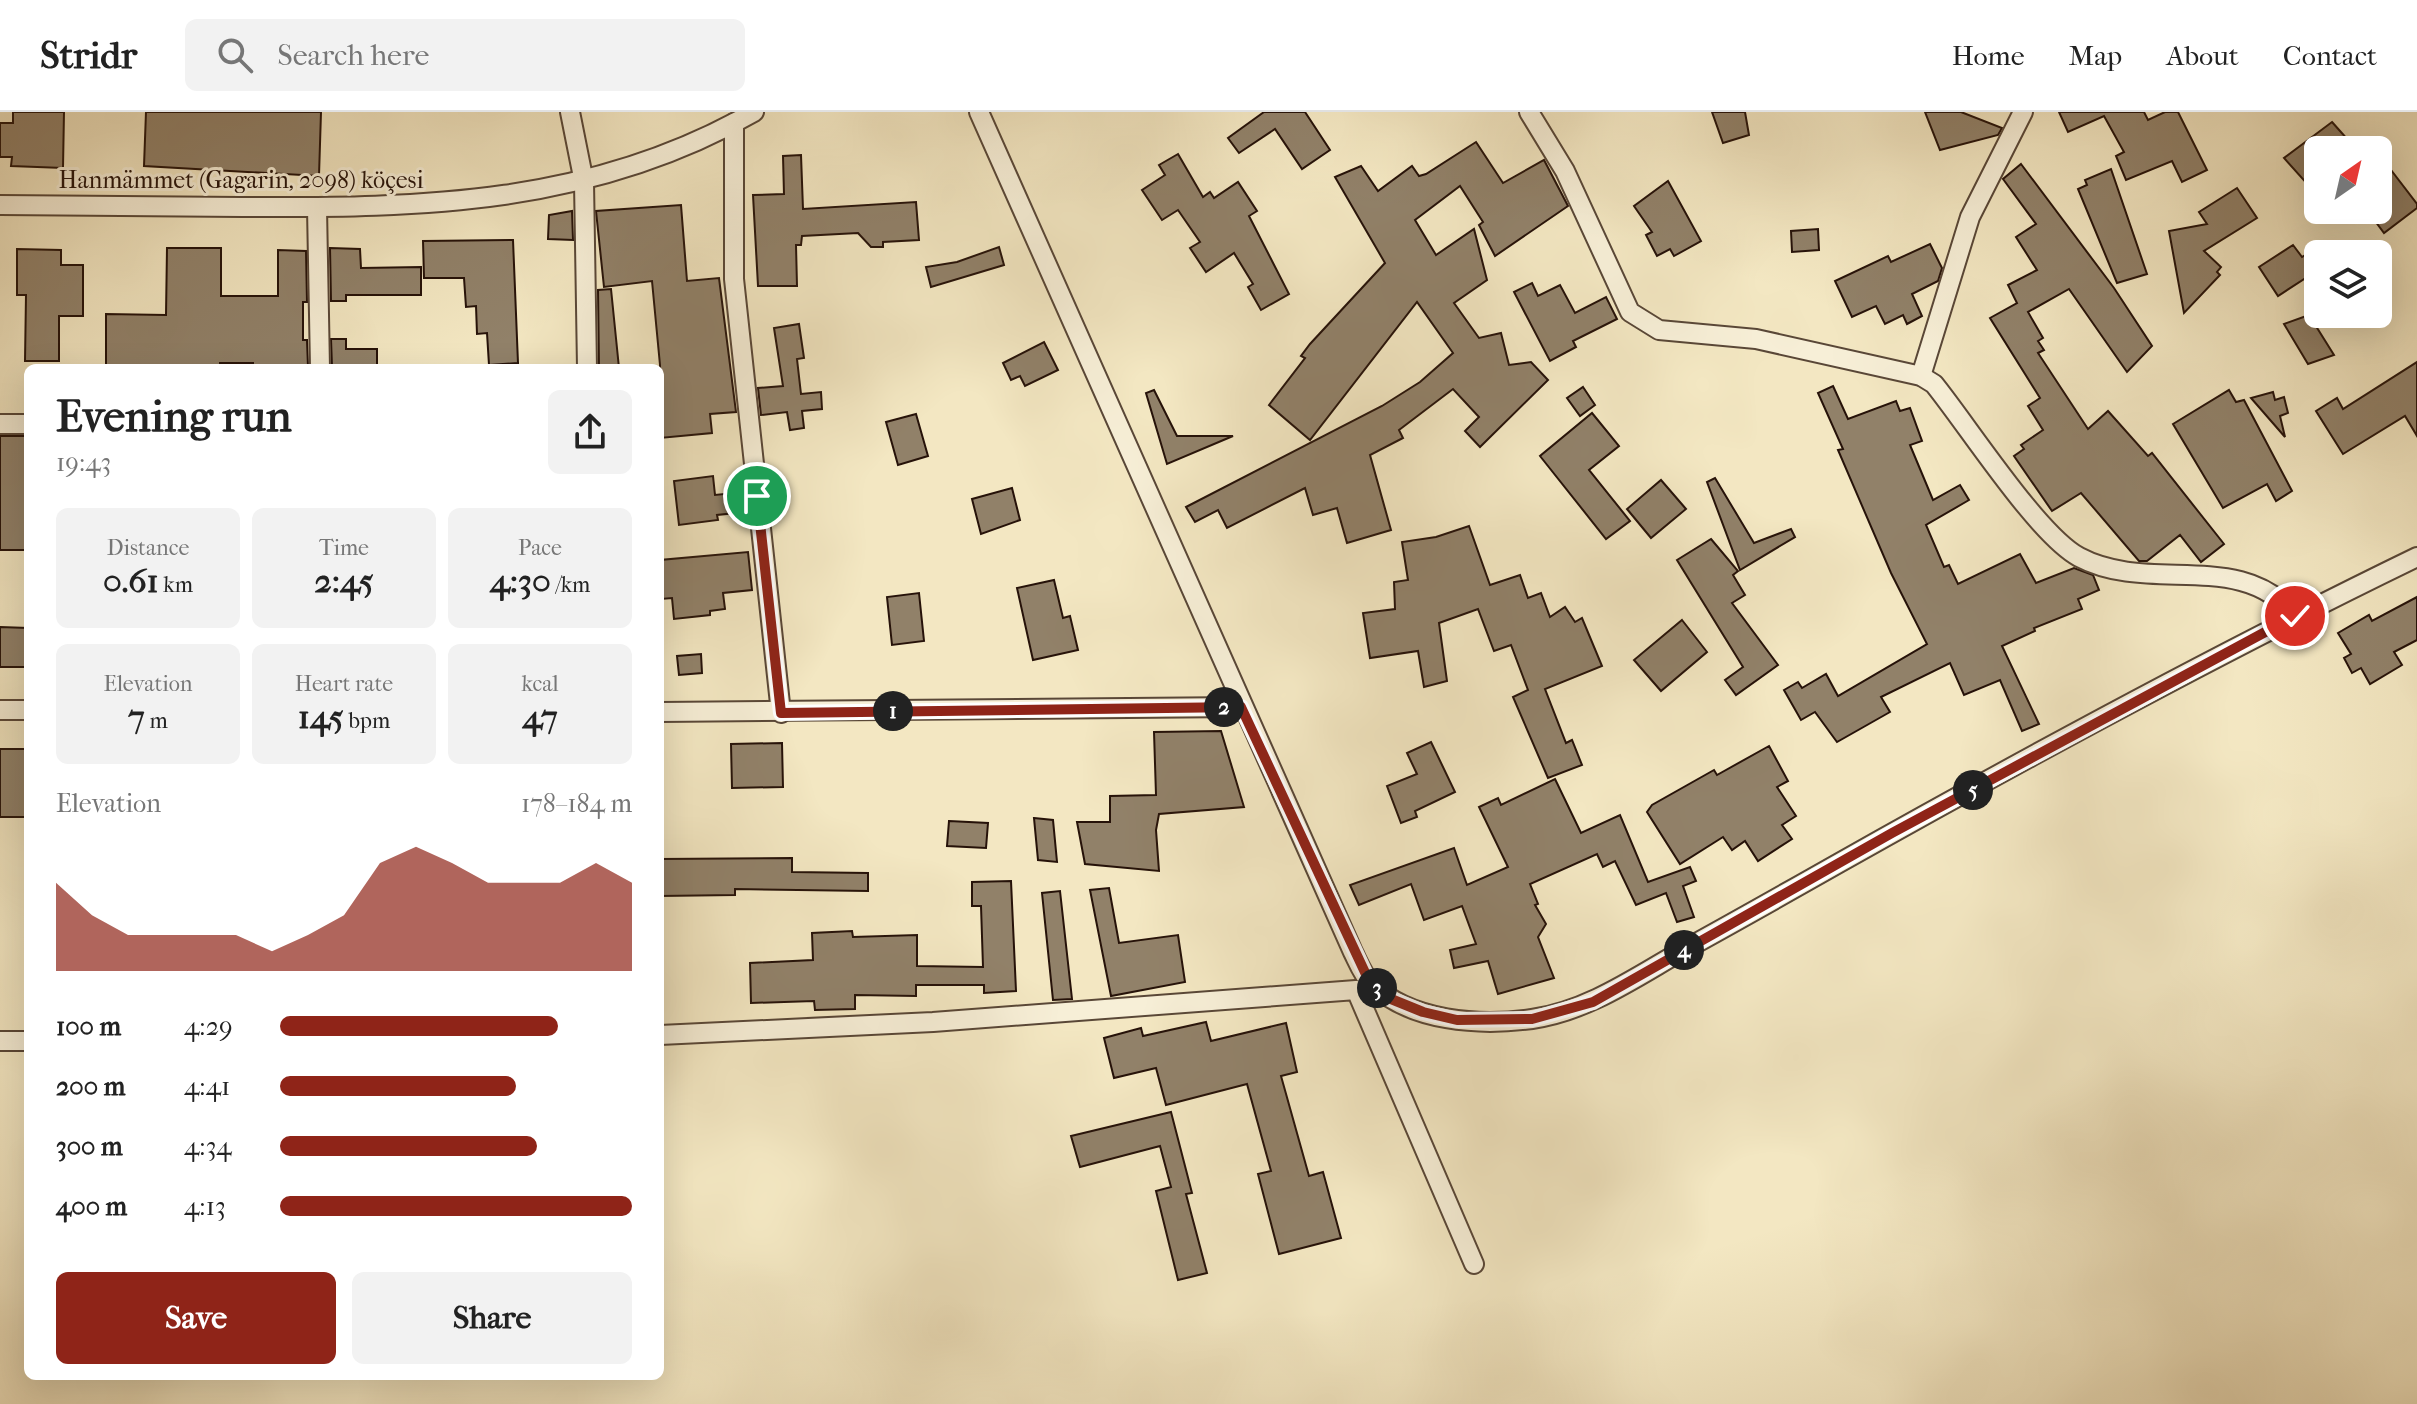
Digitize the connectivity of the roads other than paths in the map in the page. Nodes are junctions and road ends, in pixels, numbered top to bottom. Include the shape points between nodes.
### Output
1 (570, 112) edge
2 (754, 112) edge
3 (979, 112) edge
4 (1529, 112) edge
5 (2023, 112) edge
6 (734, 123) junction
7 (584, 182) junction
8 (0, 205) edge
9 (317, 208) junction
10 (320, 364) edge
11 (587, 364) edge
12 (1921, 376) junction
13 (0, 424) edge
14 (24, 424) edge
15 (2417, 557) edge
16 (2295, 616) junction
17 (1241, 707) junction
18 (0, 710) edge
19 (24, 710) edge
20 (664, 712) edge
21 (781, 713) junction
22 (664, 1035) edge
23 (0, 1041) edge
24 (24, 1041) edge
25 (1474, 1264) dead end

1 - 7 street
2 - 6 street, Hanmämmet (Gagarin, 2098) köçesi
3 - 17 street
4 - 12 street via 1565,171 1630,312 1643,323 1659,330 1756,339
5 - 12 street via 1970,217
6 - 7 street, Hanmämmet (Gagarin, 2098) köçesi
6 - 21 street via 734,279
7 - 9 street, Hanmämmet (Gagarin, 2098) köçesi via 465,201
7 - 11 street
8 - 9 street, Hanmämmet (Gagarin, 2098) köçesi
9 - 10 street
12 - 16 street via 1934,384 2064,548 2133,575 2243,580 2275,594
13 - 14 street
15 - 16 street
16 - 17 street via 1892,833 1593,1002 1532,1019 1457,1020 1391,999 1369,981
17 - 21 street
18 - 19 street
20 - 21 street
22 - 25 street via 933,1022 1356,990
23 - 24 street

